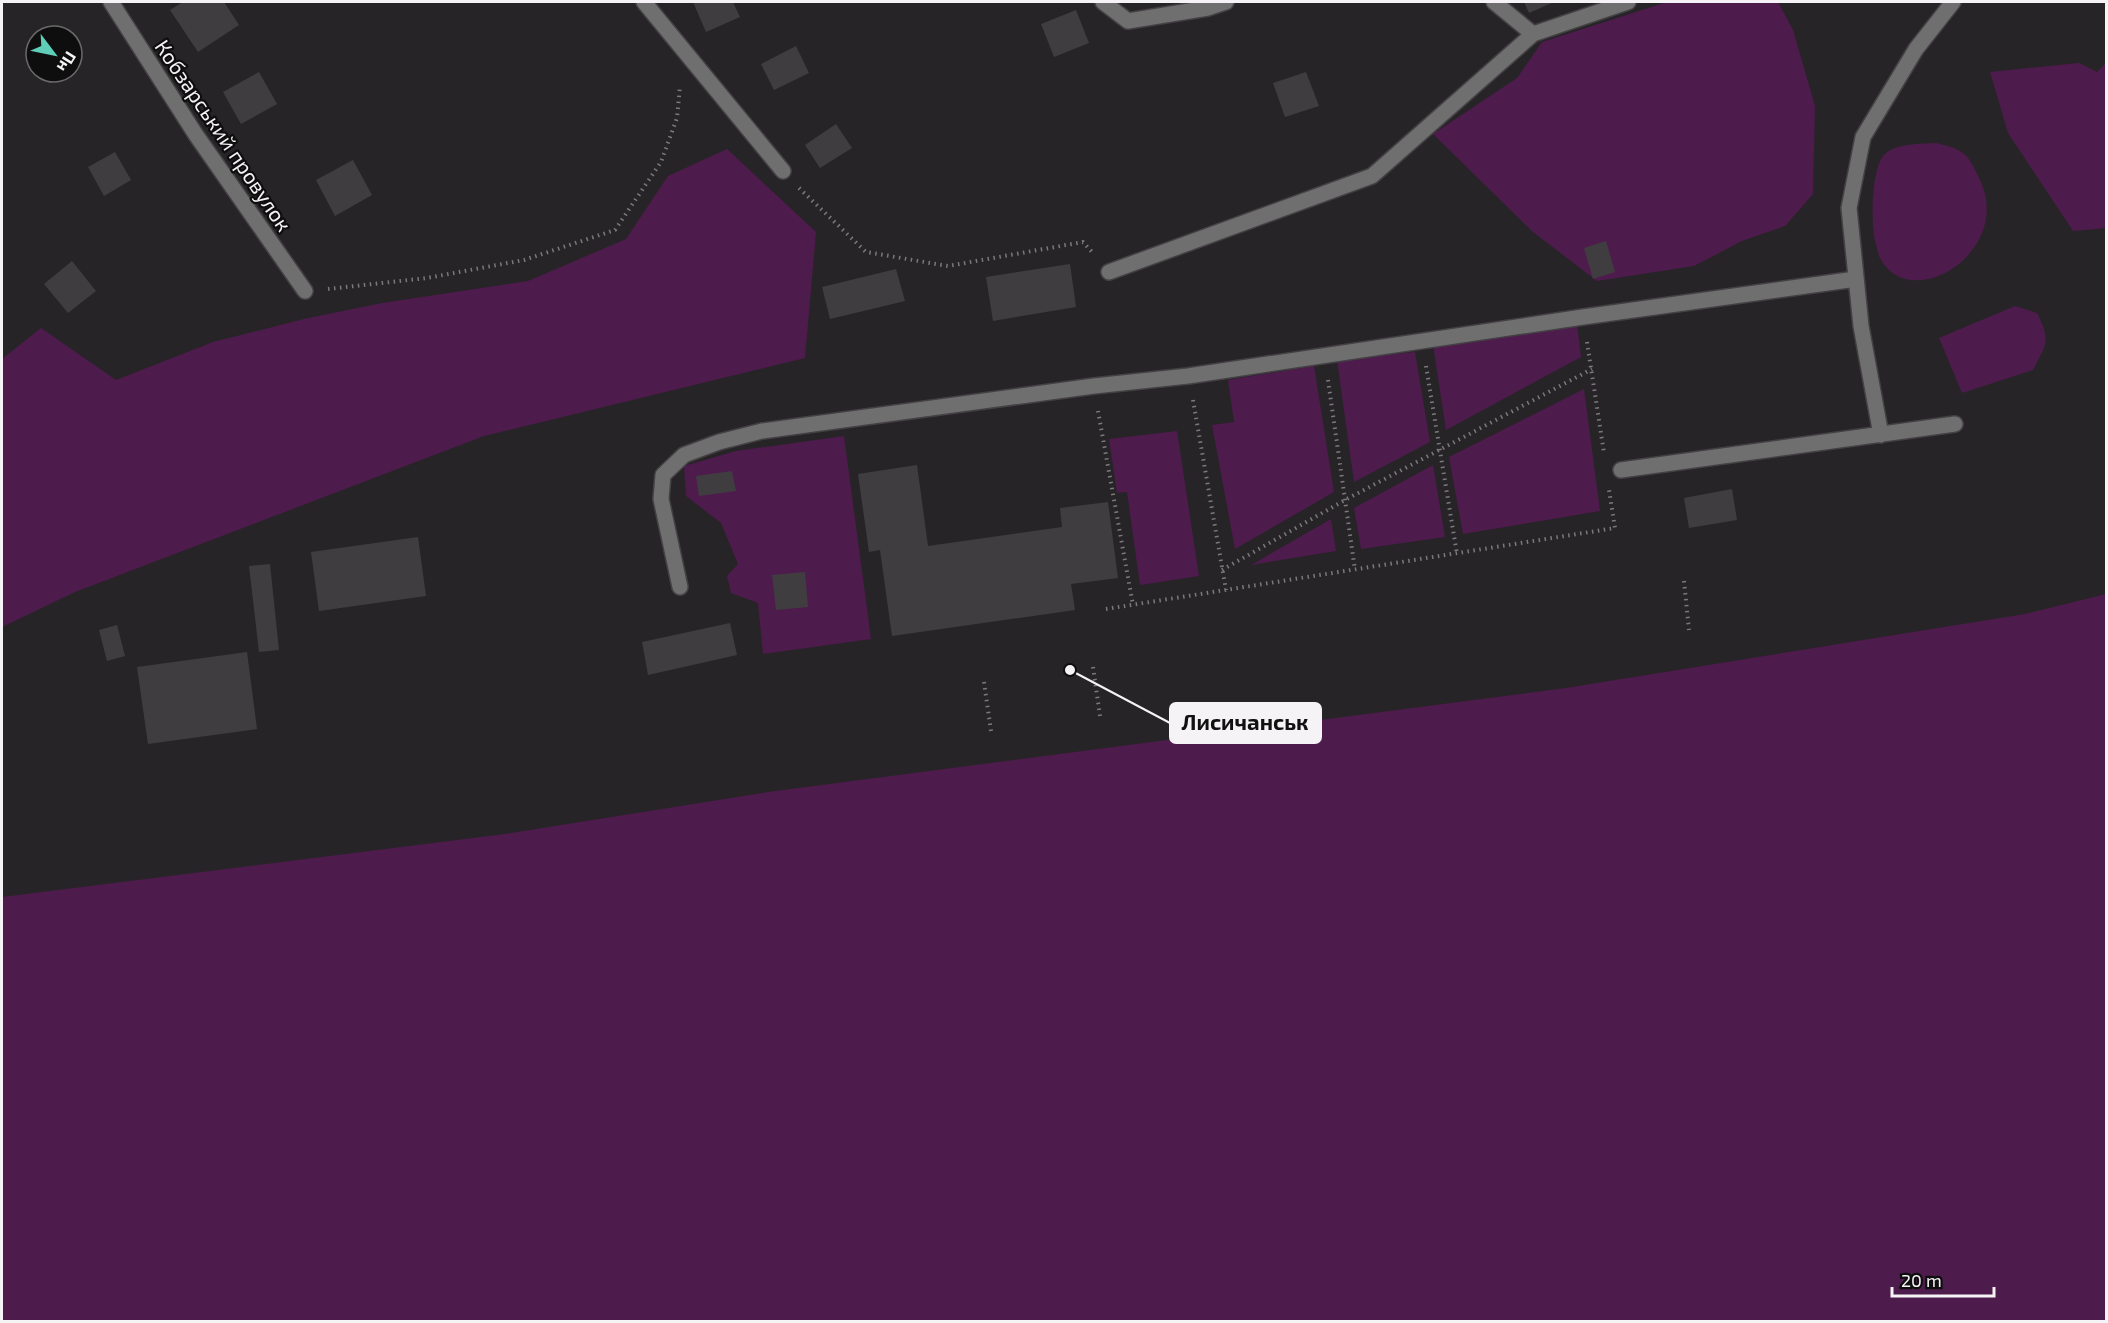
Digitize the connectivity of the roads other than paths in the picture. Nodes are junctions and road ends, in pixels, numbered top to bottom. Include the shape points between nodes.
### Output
1 (111, 2) edge
2 (644, 2) edge
3 (1103, 2) edge
4 (1226, 2) edge
5 (1494, 2) edge
6 (1628, 2) edge
7 (1953, 2) edge
8 (1533, 34) junction
9 (783, 171) road end
10 (1109, 272) road end
11 (1856, 279) junction
12 (305, 291) road end
13 (1955, 424) dead end
14 (1881, 435) junction
15 (1621, 470) dead end
16 (680, 587) dead end

1 - 12 street, Кобзарський провулок via 196,135
2 - 9 street
3 - 4 street via 1128,21
5 - 8 street
6 - 8 street
7 - 11 street via 1916,49 1863,137 1849,207
8 - 10 street via 1372,177
11 - 14 street
11 - 16 street via 1188,376 762,431 718,442 684,455 663,475 661,499
13 - 14 street
14 - 15 street

